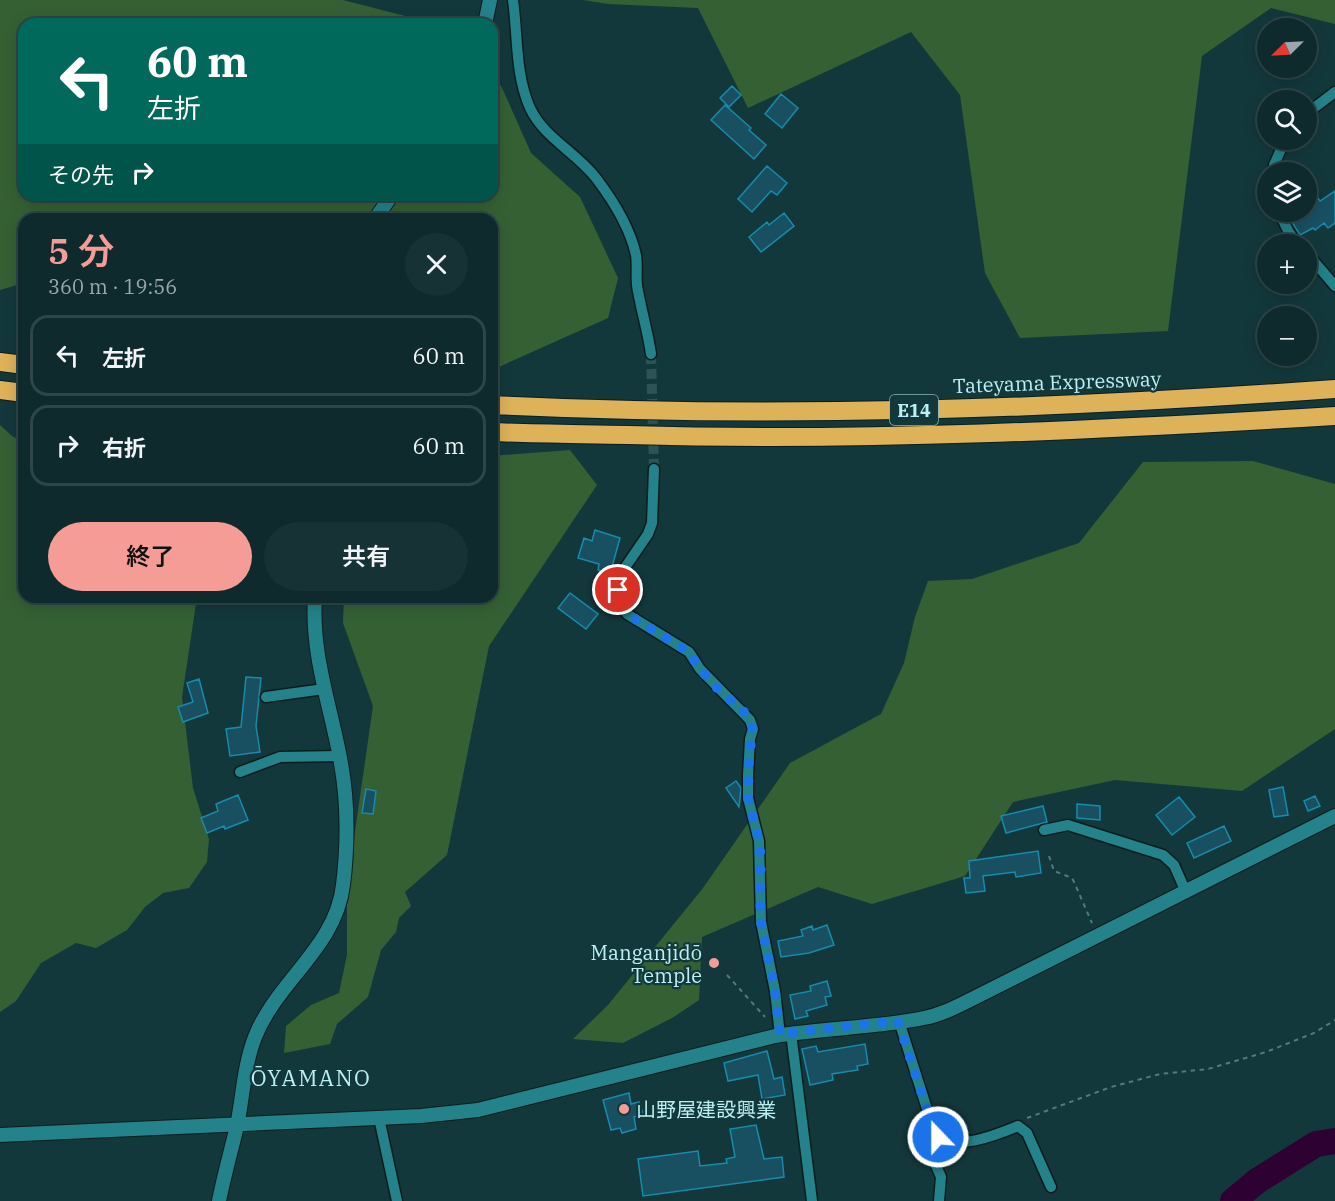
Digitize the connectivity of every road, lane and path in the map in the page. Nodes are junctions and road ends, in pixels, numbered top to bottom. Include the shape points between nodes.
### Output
1 (490, 0) edge
2 (513, 0) edge
3 (486, 18) edge
4 (1335, 92) edge
5 (1317, 106) edge
6 (1317, 265) edge
7 (1335, 286) edge
8 (651, 354) tunnel mouth
9 (0, 362) edge
10 (18, 364) edge
11 (1335, 389) edge
12 (0, 390) edge
13 (18, 392) edge
14 (498, 405) edge
15 (1335, 416) edge
16 (498, 432) edge
17 (654, 469) tunnel mouth
18 (314, 603) edge
19 (324, 689) junction
20 (266, 696) dead end
21 (340, 756) junction
22 (240, 772) dead end
23 (1335, 816) edge
24 (1044, 830) dead end
25 (1049, 856) dead end
26 (1186, 891) junction
27 (1097, 936) junction
28 (727, 975) dead end
29 (778, 1018) junction
30 (1335, 1020) edge
31 (898, 1021) junction
32 (786, 1034) junction
33 (379, 1118) junction
34 (237, 1125) junction
35 (1018, 1126) junction
36 (935, 1134) junction
37 (0, 1135) edge
38 (1051, 1187) dead end
39 (219, 1201) edge
40 (397, 1201) edge
41 (812, 1201) edge
42 (939, 1201) edge

1 - 3 street
2 - 8 street via 520,79 530,107 543,129 579,158 596,178 630,237
4 - 5 street
6 - 7 street
9 - 10 highway
11 - 14 highway, Tateyama Expressway / E14 via 921,410 714,411
12 - 13 highway
15 - 16 highway, E14 via 979,435 836,438
17 - 29 street via 652,523 620,575 618,590 627,614 689,652 700,669 750,720 753,729 748,798 759,841 761,922
18 - 19 street via 316,654
19 - 20 street
19 - 21 street
21 - 22 street via 280,757
21 - 34 street via 345,823 339,906 320,946 277,997 260,1026 249,1056
23 - 26 street
24 - 26 street via 1068,825 1163,855 1174,865
25 - 27 path via 1054,871 1072,878
26 - 27 street
27 - 31 street via 946,1012
28 - 29 path via 762,1015
29 - 32 street
30 - 35 path via 1266,1052 1208,1069 1160,1074 1111,1087 1025,1118
31 - 32 street
31 - 36 street
32 - 33 street via 478,1110
32 - 41 street
33 - 34 street
33 - 40 street
34 - 37 street
34 - 39 street
35 - 36 street via 978,1141 949,1140
35 - 38 street via 1027,1133
36 - 42 street via 926,1143 941,1177

